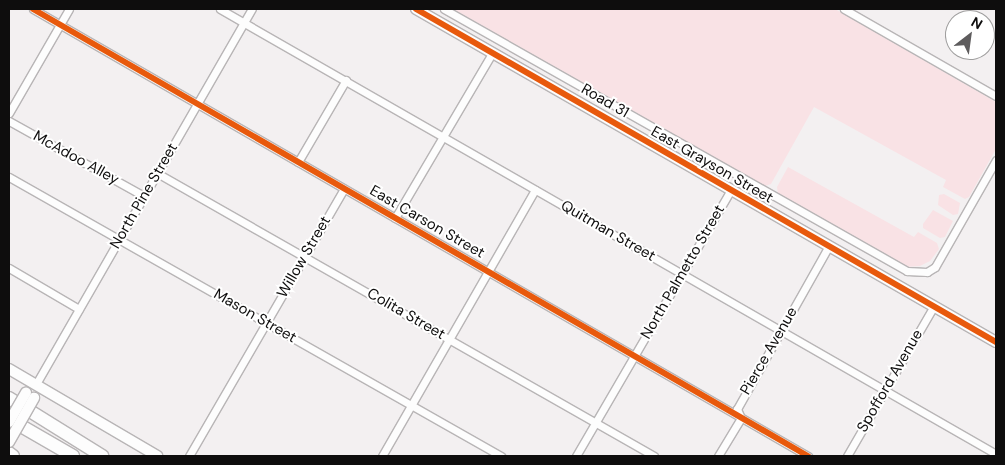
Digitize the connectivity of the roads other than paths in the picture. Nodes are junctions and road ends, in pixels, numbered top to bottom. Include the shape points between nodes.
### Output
1 (33, 9) edge
2 (69, 9) edge
3 (220, 9) edge
4 (252, 9) edge
5 (416, 9) edge
6 (444, 9) edge
7 (844, 9) edge
8 (244, 22) junction
9 (60, 24) junction
10 (492, 53) junction
11 (346, 80) junction
12 (996, 96) edge
13 (197, 103) junction
14 (9, 113) edge
15 (9, 121) edge
16 (442, 135) junction
17 (996, 160) edge
18 (298, 162) junction
19 (157, 173) junction
20 (9, 177) edge
21 (344, 188) junction
22 (535, 190) junction
23 (730, 191) junction
24 (144, 196) junction
25 (395, 218) junction
26 (119, 239) junction
27 (829, 246) junction
28 (305, 255) junction
29 (9, 268) edge
30 (488, 272) junction
31 (682, 274) junction
32 (934, 306) junction
33 (79, 309) junction
34 (266, 322) junction
35 (781, 330) junction
36 (451, 340) junction
37 (996, 342) edge
38 (634, 357) junction
39 (9, 369) edge
40 (36, 384) junction
41 (885, 391) junction
42 (30, 395) junction
43 (9, 398) edge
44 (412, 405) junction
45 (741, 418) junction
46 (9, 421) edge
47 (595, 422) junction
48 (9, 442) edge
49 (991, 453) edge
50 (73, 456) edge
51 (102, 456) edge
52 (157, 456) edge
53 (189, 456) edge
54 (382, 456) edge
55 (501, 456) edge
56 (576, 456) edge
57 (654, 456) edge
58 (718, 456) edge
59 (808, 456) edge
60 (847, 456) edge

1 - 9 street, East Carson Street
2 - 9 street
3 - 8 street, Quitman Street
4 - 8 street, North Pine Street
5 - 10 street, East Grayson Street
6 - 17 street, Road 31 via 904,270 925,272 939,261
7 - 12 street
8 - 11 street, Quitman Street
8 - 13 street, North Pine Street
9 - 13 street, East Carson Street
9 - 14 street
10 - 16 street
10 - 23 street, East Grayson Street
11 - 16 street, Quitman Street
11 - 18 street
13 - 18 street, East Carson Street
13 - 19 street, North Pine Street
15 - 24 street, McAdoo Alley
16 - 22 street, Quitman Street
16 - 25 street
18 - 21 street, East Carson Street
19 - 24 street, North Pine Street
19 - 28 street, Colita Street
20 - 26 street, Mason Street
21 - 25 street, East Carson Street
21 - 28 street, Willow Street
22 - 30 street
22 - 31 street, Quitman Street
23 - 27 street, East Grayson Street
23 - 31 street, North Palmetto Street
24 - 26 street, North Pine Street
25 - 30 street, East Carson Street
26 - 33 street, North Pine Street
26 - 34 street, Mason Street
27 - 32 street, East Grayson Street
27 - 35 street, Pierce Avenue
28 - 34 street, Willow Street
28 - 36 street, Colita Street
29 - 33 street
30 - 36 street
30 - 38 street, East Carson Street
31 - 35 street, Quitman Street
31 - 38 street, North Palmetto Street
32 - 37 street, East Grayson Street
32 - 41 street, Spofford Avenue
33 - 40 street, North Pine Street
34 - 44 street, Mason Street
34 - 53 street, Willow Street
35 - 41 street, Quitman Street
35 - 45 street, Pierce Avenue via 736,409
36 - 44 street
36 - 47 street, Colita Street
38 - 45 street, East Carson Street
38 - 47 street, North Palmetto Street
39 - 40 street
40 - 42 street, North Pine Street
40 - 52 street
41 - 49 street, Quitman Street
41 - 60 street, Spofford Avenue
42 - 46 street, North Pine Street, bridge
42 - 48 street, North Pine Street, bridge
43 - 51 highway
44 - 54 street
44 - 55 street, Mason Street
45 - 58 street, Pierce Avenue
45 - 59 street, East Carson Street
46 - 50 highway
47 - 56 street, North Palmetto Street
47 - 57 street, Colita Street

